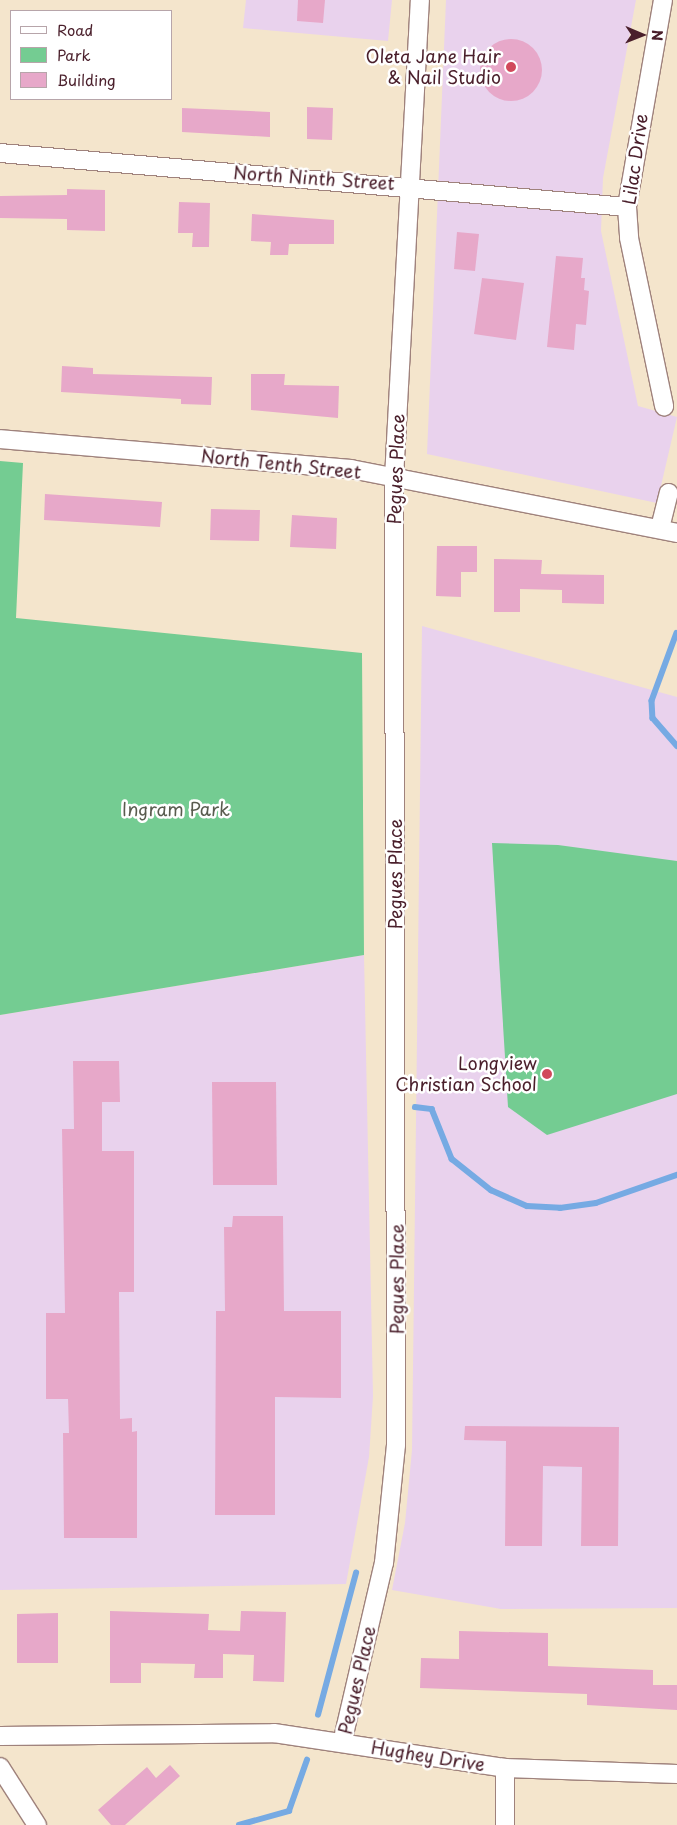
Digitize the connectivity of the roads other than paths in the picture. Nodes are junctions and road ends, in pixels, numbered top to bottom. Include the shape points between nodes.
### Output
1 (420, 0) edge
2 (663, 0) edge
3 (0, 153) edge
4 (408, 186) junction
5 (627, 207) junction
6 (664, 406) dead end
7 (0, 439) edge
8 (394, 478) junction
9 (669, 493) dead end
10 (660, 528) junction
11 (677, 533) edge
12 (0, 1736) edge
13 (342, 1742) junction
14 (0, 1767) edge
15 (504, 1768) junction
16 (677, 1774) edge
17 (37, 1825) edge
18 (504, 1825) edge

1 - 4 street, Pegues Place
2 - 5 street, Lilac Drive
3 - 4 street, North Ninth Street
4 - 5 street, North Ninth Street
4 - 8 street, Pegues Place
5 - 6 street, Lilac Drive via 629,238
7 - 8 street, North Tenth Street via 351,469
8 - 10 street, North Tenth Street
8 - 13 street, Pegues Place via 397,1438 384,1563
9 - 10 street
10 - 11 street, North Tenth Street
12 - 13 street, Hughey Drive via 274,1733
13 - 15 street, Hughey Drive
14 - 17 street
15 - 16 street, Hughey Drive
15 - 18 street

